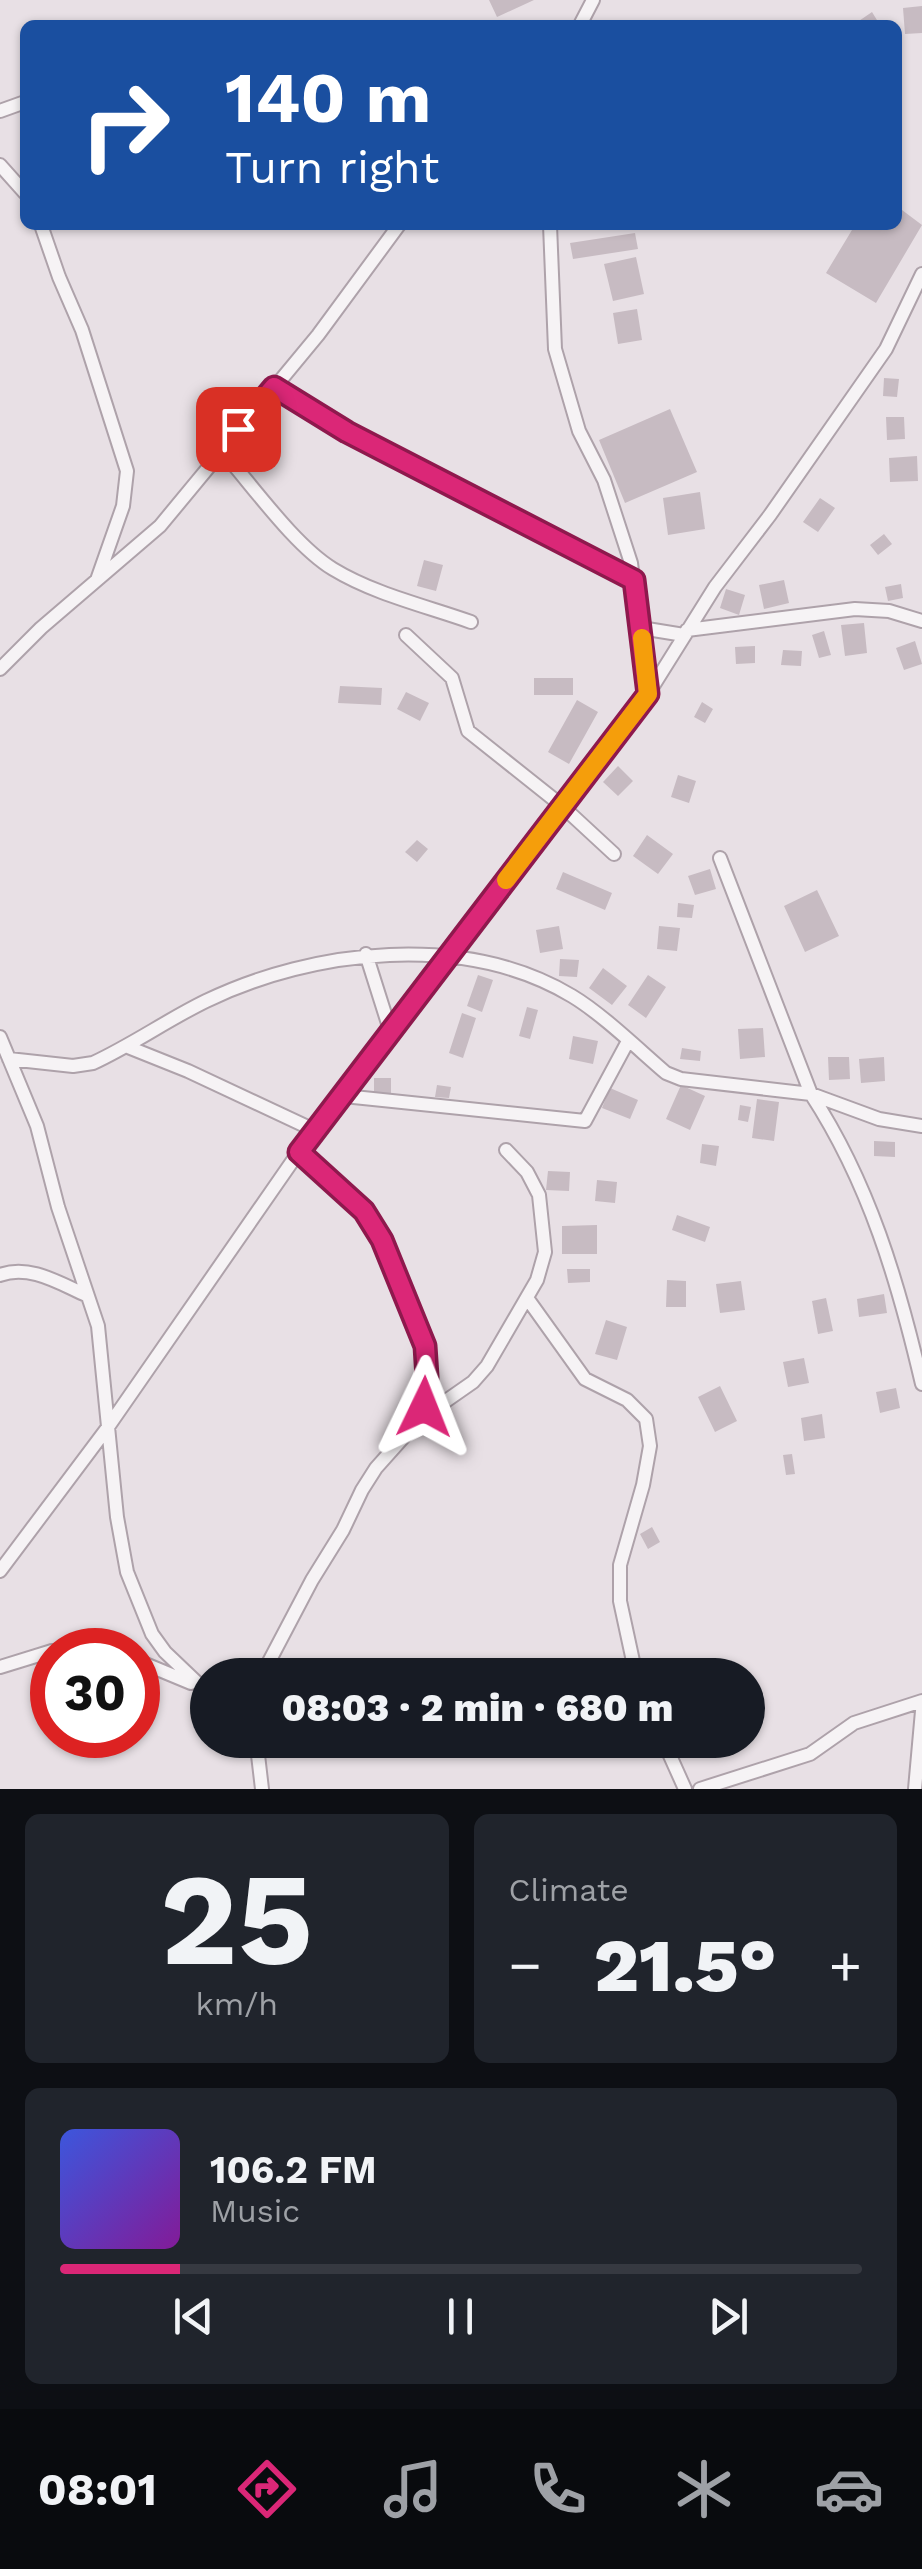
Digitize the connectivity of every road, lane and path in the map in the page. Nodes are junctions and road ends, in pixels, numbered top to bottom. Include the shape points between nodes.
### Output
1 (0, 165) edge
2 (20, 187) edge
3 (43, 230) edge
4 (396, 230) edge
5 (549, 230) edge
6 (922, 274) edge
7 (274, 387) junction
8 (221, 450) junction
9 (634, 580) junction
10 (96, 582) junction
11 (922, 621) edge
12 (471, 622) dead end
13 (642, 628) junction
14 (686, 632) junction
15 (406, 635) dead end
16 (0, 668) edge
17 (648, 694) junction
18 (562, 805) junction
19 (614, 854) dead end
20 (720, 858) dead end
21 (366, 954) junction
22 (450, 958) junction
23 (390, 1033) junction
24 (0, 1037) edge
25 (627, 1042) junction
26 (128, 1047) junction
27 (9, 1059) junction
28 (811, 1094) junction
29 (344, 1096) junction
30 (922, 1126) edge
31 (314, 1130) junction
32 (506, 1150) dead end
33 (299, 1152) junction
34 (0, 1275) edge
35 (86, 1294) junction
36 (527, 1298) junction
37 (922, 1384) edge
38 (418, 1421) junction
39 (108, 1428) junction
40 (0, 1571) edge
41 (30, 1658) edge
42 (271, 1658) edge
43 (632, 1658) edge
44 (0, 1667) edge
45 (160, 1671) edge
46 (190, 1676) edge
47 (190, 1684) edge
48 (922, 1701) edge
49 (922, 1711) edge
50 (258, 1758) edge
51 (671, 1758) edge
52 (708, 1788) edge
53 (262, 1789) edge
54 (686, 1789) edge
55 (915, 1789) edge

1 - 2 street
3 - 10 street via 127,470 123,506
4 - 7 street
5 - 9 street via 558,363 579,431 620,522
6 - 14 street via 886,349
7 - 8 street
7 - 9 street via 347,432
8 - 10 street via 160,526
8 - 12 street via 332,568
9 - 13 street
10 - 16 street
11 - 14 street via 856,609
13 - 14 street
13 - 17 street
14 - 17 street
15 - 18 street via 452,678 468,731
17 - 18 street
18 - 19 street
18 - 22 street
20 - 28 street
21 - 22 street
21 - 23 street
21 - 26 street via 251,982
22 - 23 street
22 - 25 street via 535,978 572,996
23 - 29 street
24 - 27 street
25 - 28 street via 681,1079
25 - 29 street via 585,1121
26 - 27 street via 93,1064
26 - 31 street
27 - 35 street via 37,1126
28 - 30 street via 879,1119
28 - 37 street via 871,1207
29 - 31 street
31 - 33 street
32 - 36 street via 527,1172 543,1223 546,1252
33 - 38 street via 364,1211 398,1276 425,1346
33 - 39 street
34 - 35 street via 36,1274
35 - 39 street via 98,1326
36 - 38 street via 487,1366
36 - 43 street via 585,1379 626,1400 646,1420 650,1446 620,1565
38 - 42 street via 362,1490
39 - 40 street
39 - 46 street via 127,1572 152,1634
41 - 44 street
45 - 47 street
48 - 52 street via 854,1723 810,1754
49 - 55 street
50 - 53 street
51 - 54 street

